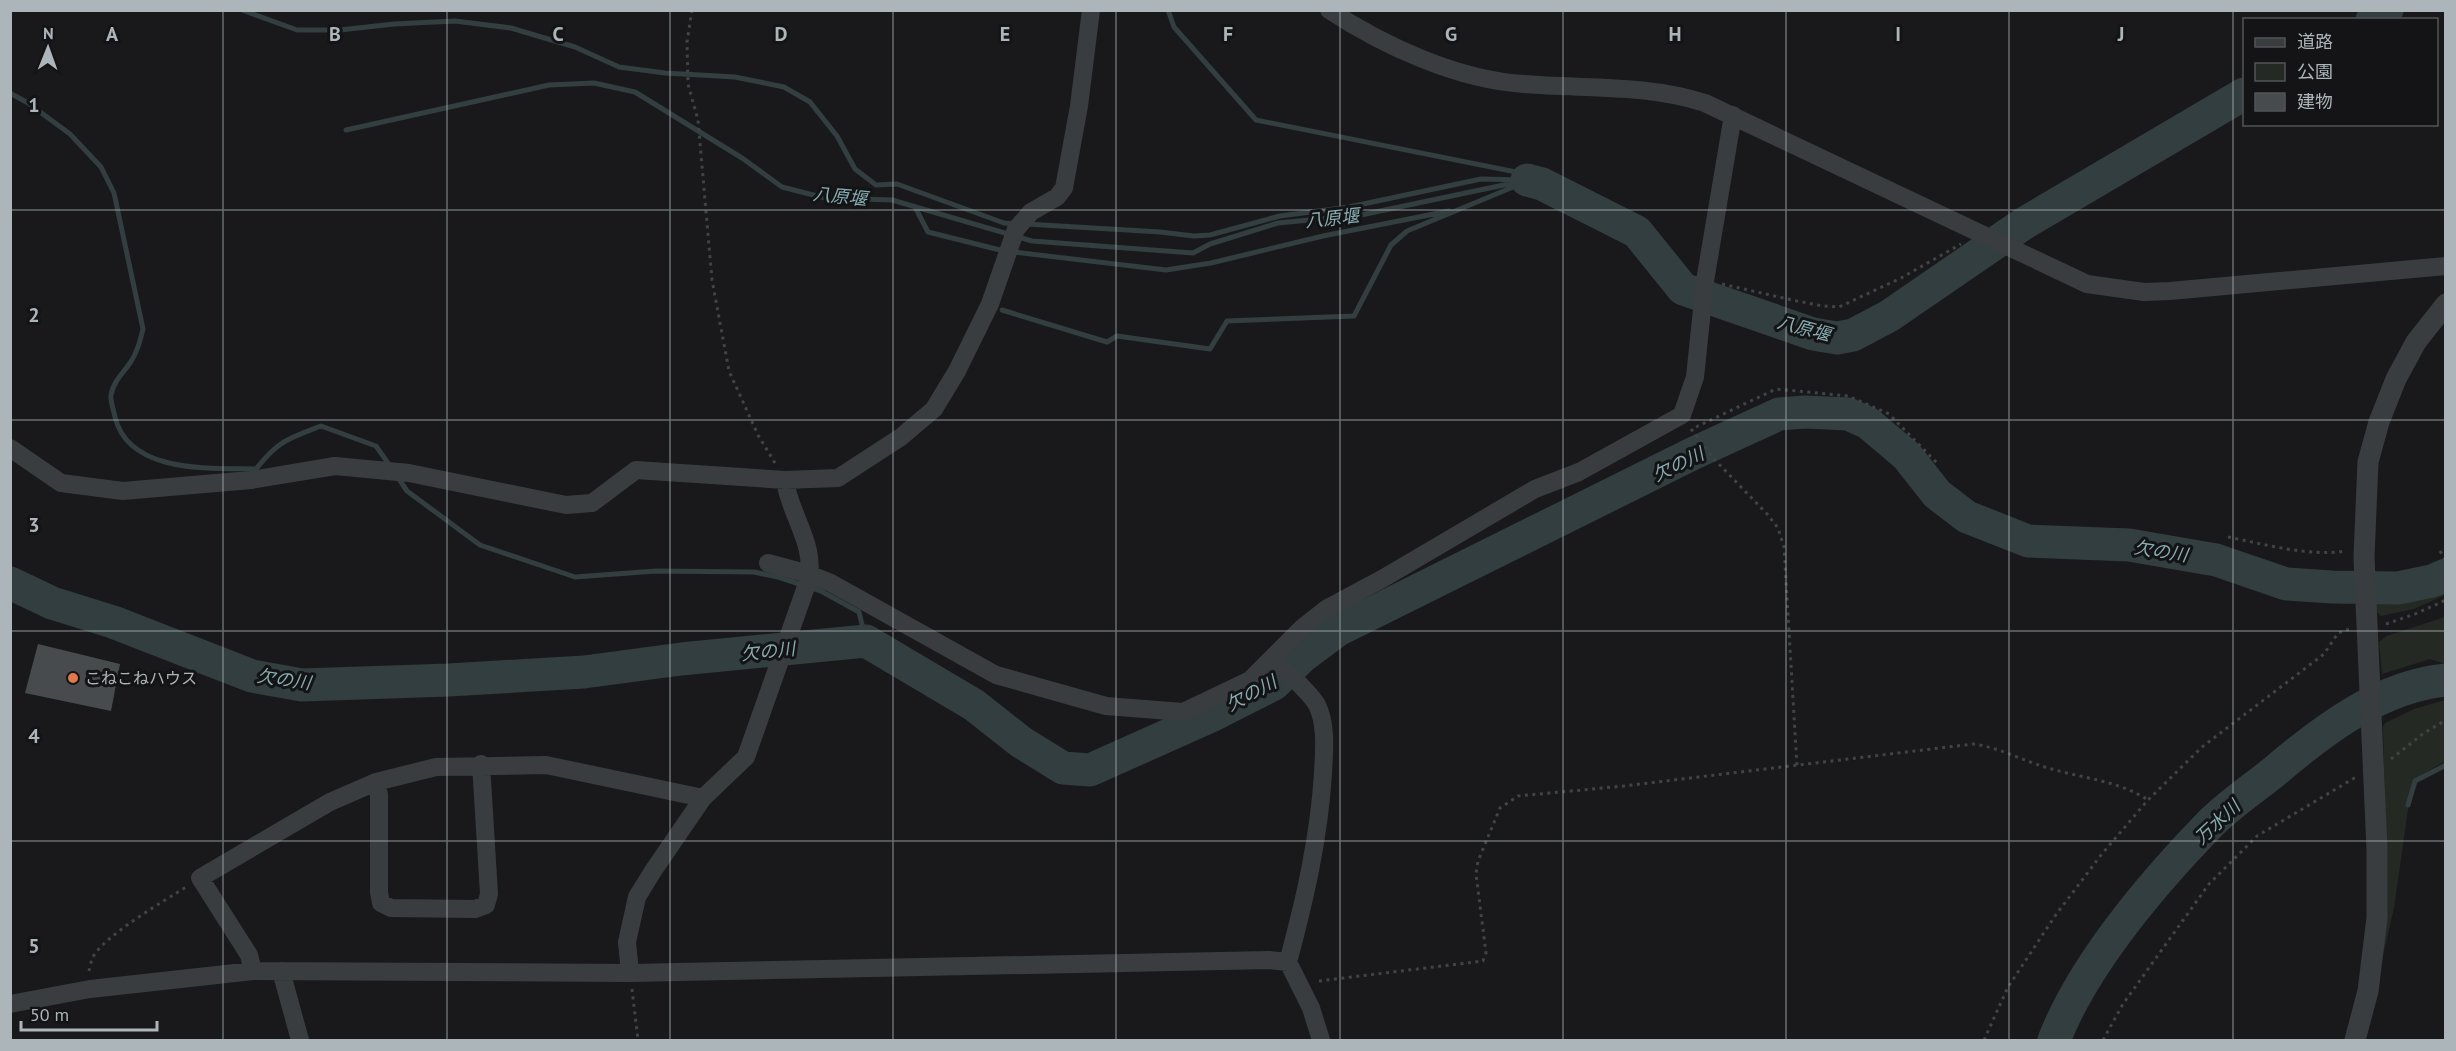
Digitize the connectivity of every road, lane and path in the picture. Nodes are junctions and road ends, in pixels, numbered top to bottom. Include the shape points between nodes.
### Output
1 (692, 10) edge
2 (1091, 10) edge
3 (1329, 10) edge
4 (1733, 115) junction
5 (1980, 233) junction
6 (2445, 266) edge
7 (1703, 293) junction
8 (2445, 304) edge
9 (1691, 429) dead end
10 (1695, 436) dead end
11 (10, 448) edge
12 (1938, 464) dead end
13 (785, 480) junction
14 (2228, 537) dead end
15 (2440, 551) dead end
16 (2364, 553) junction
17 (2445, 561) edge
18 (768, 563) dead end
19 (806, 584) junction
20 (2445, 600) edge
21 (2366, 621) junction
22 (1277, 661) junction
23 (2445, 720) edge
24 (2372, 761) junction
25 (481, 764) junction
26 (1797, 766) junction
27 (376, 782) junction
28 (703, 798) junction
29 (2148, 800) junction
30 (200, 878) junction
31 (1288, 962) junction
32 (253, 971) junction
33 (281, 971) junction
34 (630, 973) junction
35 (1300, 984) junction
36 (90, 989) junction
37 (10, 1004) edge
38 (300, 1041) edge
39 (638, 1041) edge
40 (1321, 1041) edge
41 (1984, 1041) edge
42 (2103, 1041) edge
43 (2355, 1041) edge

1 - 13 path via 687,42 688,84 698,120 712,280 729,371 758,435
2 - 13 street via 1064,188 1016,228 990,304 934,409 838,478
3 - 4 street via 1359,30 1487,80 1666,92
4 - 5 street
4 - 7 street
5 - 6 street via 2087,284 2144,292
5 - 7 path via 1901,278 1839,307
7 - 22 street via 1695,377 1682,415 1579,472 1535,489 1326,609 1302,628
8 - 16 street via 2416,342 2379,422 2368,462
9 - 12 path via 1776,388 1848,396 1889,414
10 - 26 path via 1768,514 1784,547
11 - 13 street via 61,483 123,491 251,480 335,466 409,473 566,505 592,503 636,470
13 - 19 street via 810,560
14 - 16 path via 2329,553
15 - 17 path
16 - 21 street
18 - 19 street
19 - 22 street via 831,584 996,675 1106,706 1183,712 1250,680
19 - 28 street via 746,757
20 - 21 path via 2380,625
21 - 24 street
21 - 29 path via 2338,633 2324,654 2202,747
22 - 31 street via 1316,703 1324,752 1313,865
23 - 24 path via 2396,757
24 - 42 path via 2257,837 2209,884 2123,1004
24 - 43 street via 2377,918 2368,991
25 - 27 street via 436,767
25 - 27 street via 489,894 486,905 475,909 391,908 381,903
25 - 28 street via 546,765
26 - 29 path via 1979,745 2130,790
26 - 35 path via 1518,796 1500,808 1478,861 1484,961
27 - 30 street via 330,802
28 - 34 street via 637,897 627,942
29 - 41 path via 2055,916 2008,987
30 - 32 street via 249,955
30 - 36 path via 141,915 93,957
31 - 34 street
31 - 35 street
32 - 33 street
32 - 36 street
33 - 34 street
33 - 38 street
34 - 39 path
35 - 40 street
36 - 37 street

